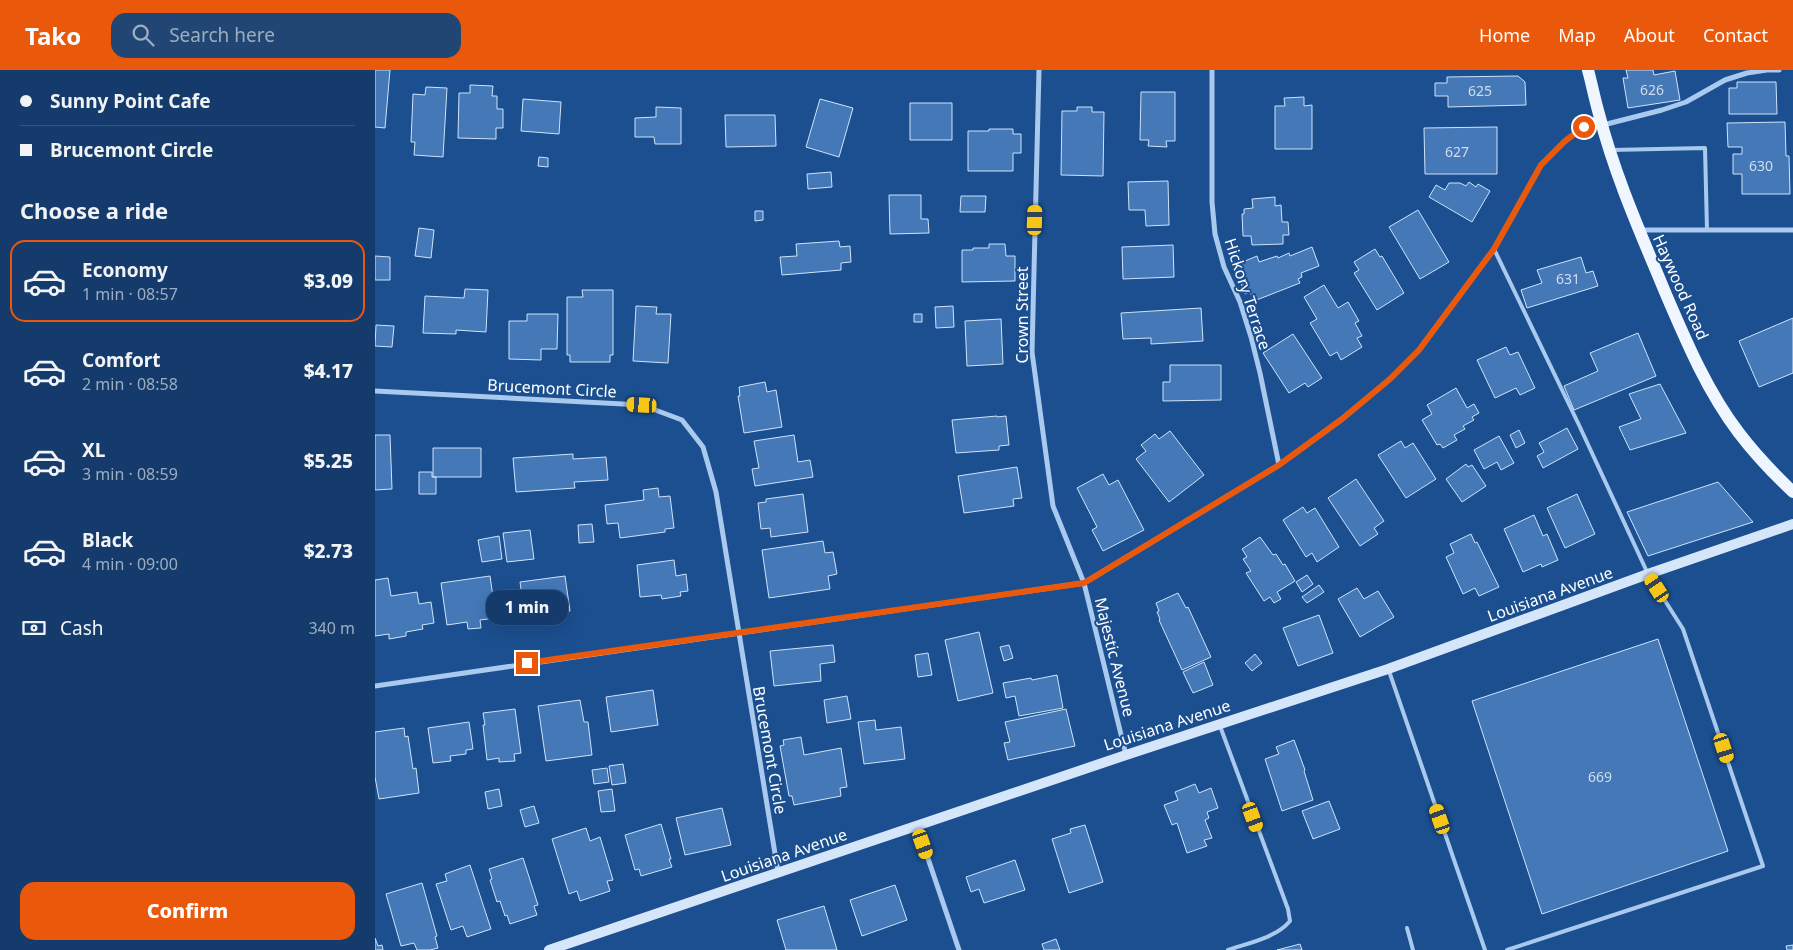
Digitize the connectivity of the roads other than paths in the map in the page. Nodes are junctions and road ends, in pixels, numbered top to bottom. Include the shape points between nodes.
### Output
1 (1039, 70) edge
2 (1212, 70) edge
3 (1589, 70) edge
4 (1768, 70) edge
5 (1779, 70) edge
6 (1601, 121) junction
7 (1610, 150) junction
8 (1639, 230) junction
9 (1707, 230) junction
10 (1793, 230) edge
11 (1494, 249) junction
12 (375, 391) edge
13 (1279, 465) junction
14 (1793, 492) edge
15 (1793, 524) edge
16 (1648, 574) junction
17 (1084, 583) junction
18 (737, 632) junction
19 (1388, 669) junction
20 (375, 686) edge
21 (1219, 724) junction
22 (1126, 755) junction
23 (917, 826) junction
24 (778, 872) junction
25 (1407, 928) dead end
26 (549, 950) edge
27 (959, 950) edge
28 (1228, 950) edge
29 (1413, 950) edge
30 (1485, 950) edge
31 (1507, 950) edge

1 - 17 street, Crown Street via 1032,352 1053,506
2 - 13 street, Hickory Terrace via 1215,234 1251,337
3 - 6 main road, Haywood Road
4 - 5 street
4 - 6 street via 1725,80 1686,102 1662,110
6 - 7 main road, Haywood Road
6 - 11 street, Majestic Avenue via 1565,141 1541,165
7 - 8 main road, Haywood Road
7 - 9 lane via 1705,148
8 - 9 street
8 - 14 main road, Haywood Road via 1708,384 1739,433
9 - 10 street
11 - 13 street, Majestic Avenue via 1419,350 1342,419
11 - 16 lane
12 - 18 street, Brucemont Circle via 642,405 682,420 703,447 715,492
13 - 17 street, Majestic Avenue
15 - 16 street, Louisiana Avenue
16 - 19 street, Louisiana Avenue
16 - 31 lane via 1683,629 1763,866
17 - 18 street
17 - 22 street, Majestic Avenue
18 - 20 street
18 - 24 street, Brucemont Circle
19 - 21 street, Louisiana Avenue
19 - 30 lane
21 - 22 street, Louisiana Avenue
21 - 28 lane via 1290,921 1268,936
22 - 23 street, Louisiana Avenue
23 - 24 street, Louisiana Avenue
23 - 27 street
24 - 26 street, Louisiana Avenue
25 - 29 lane

